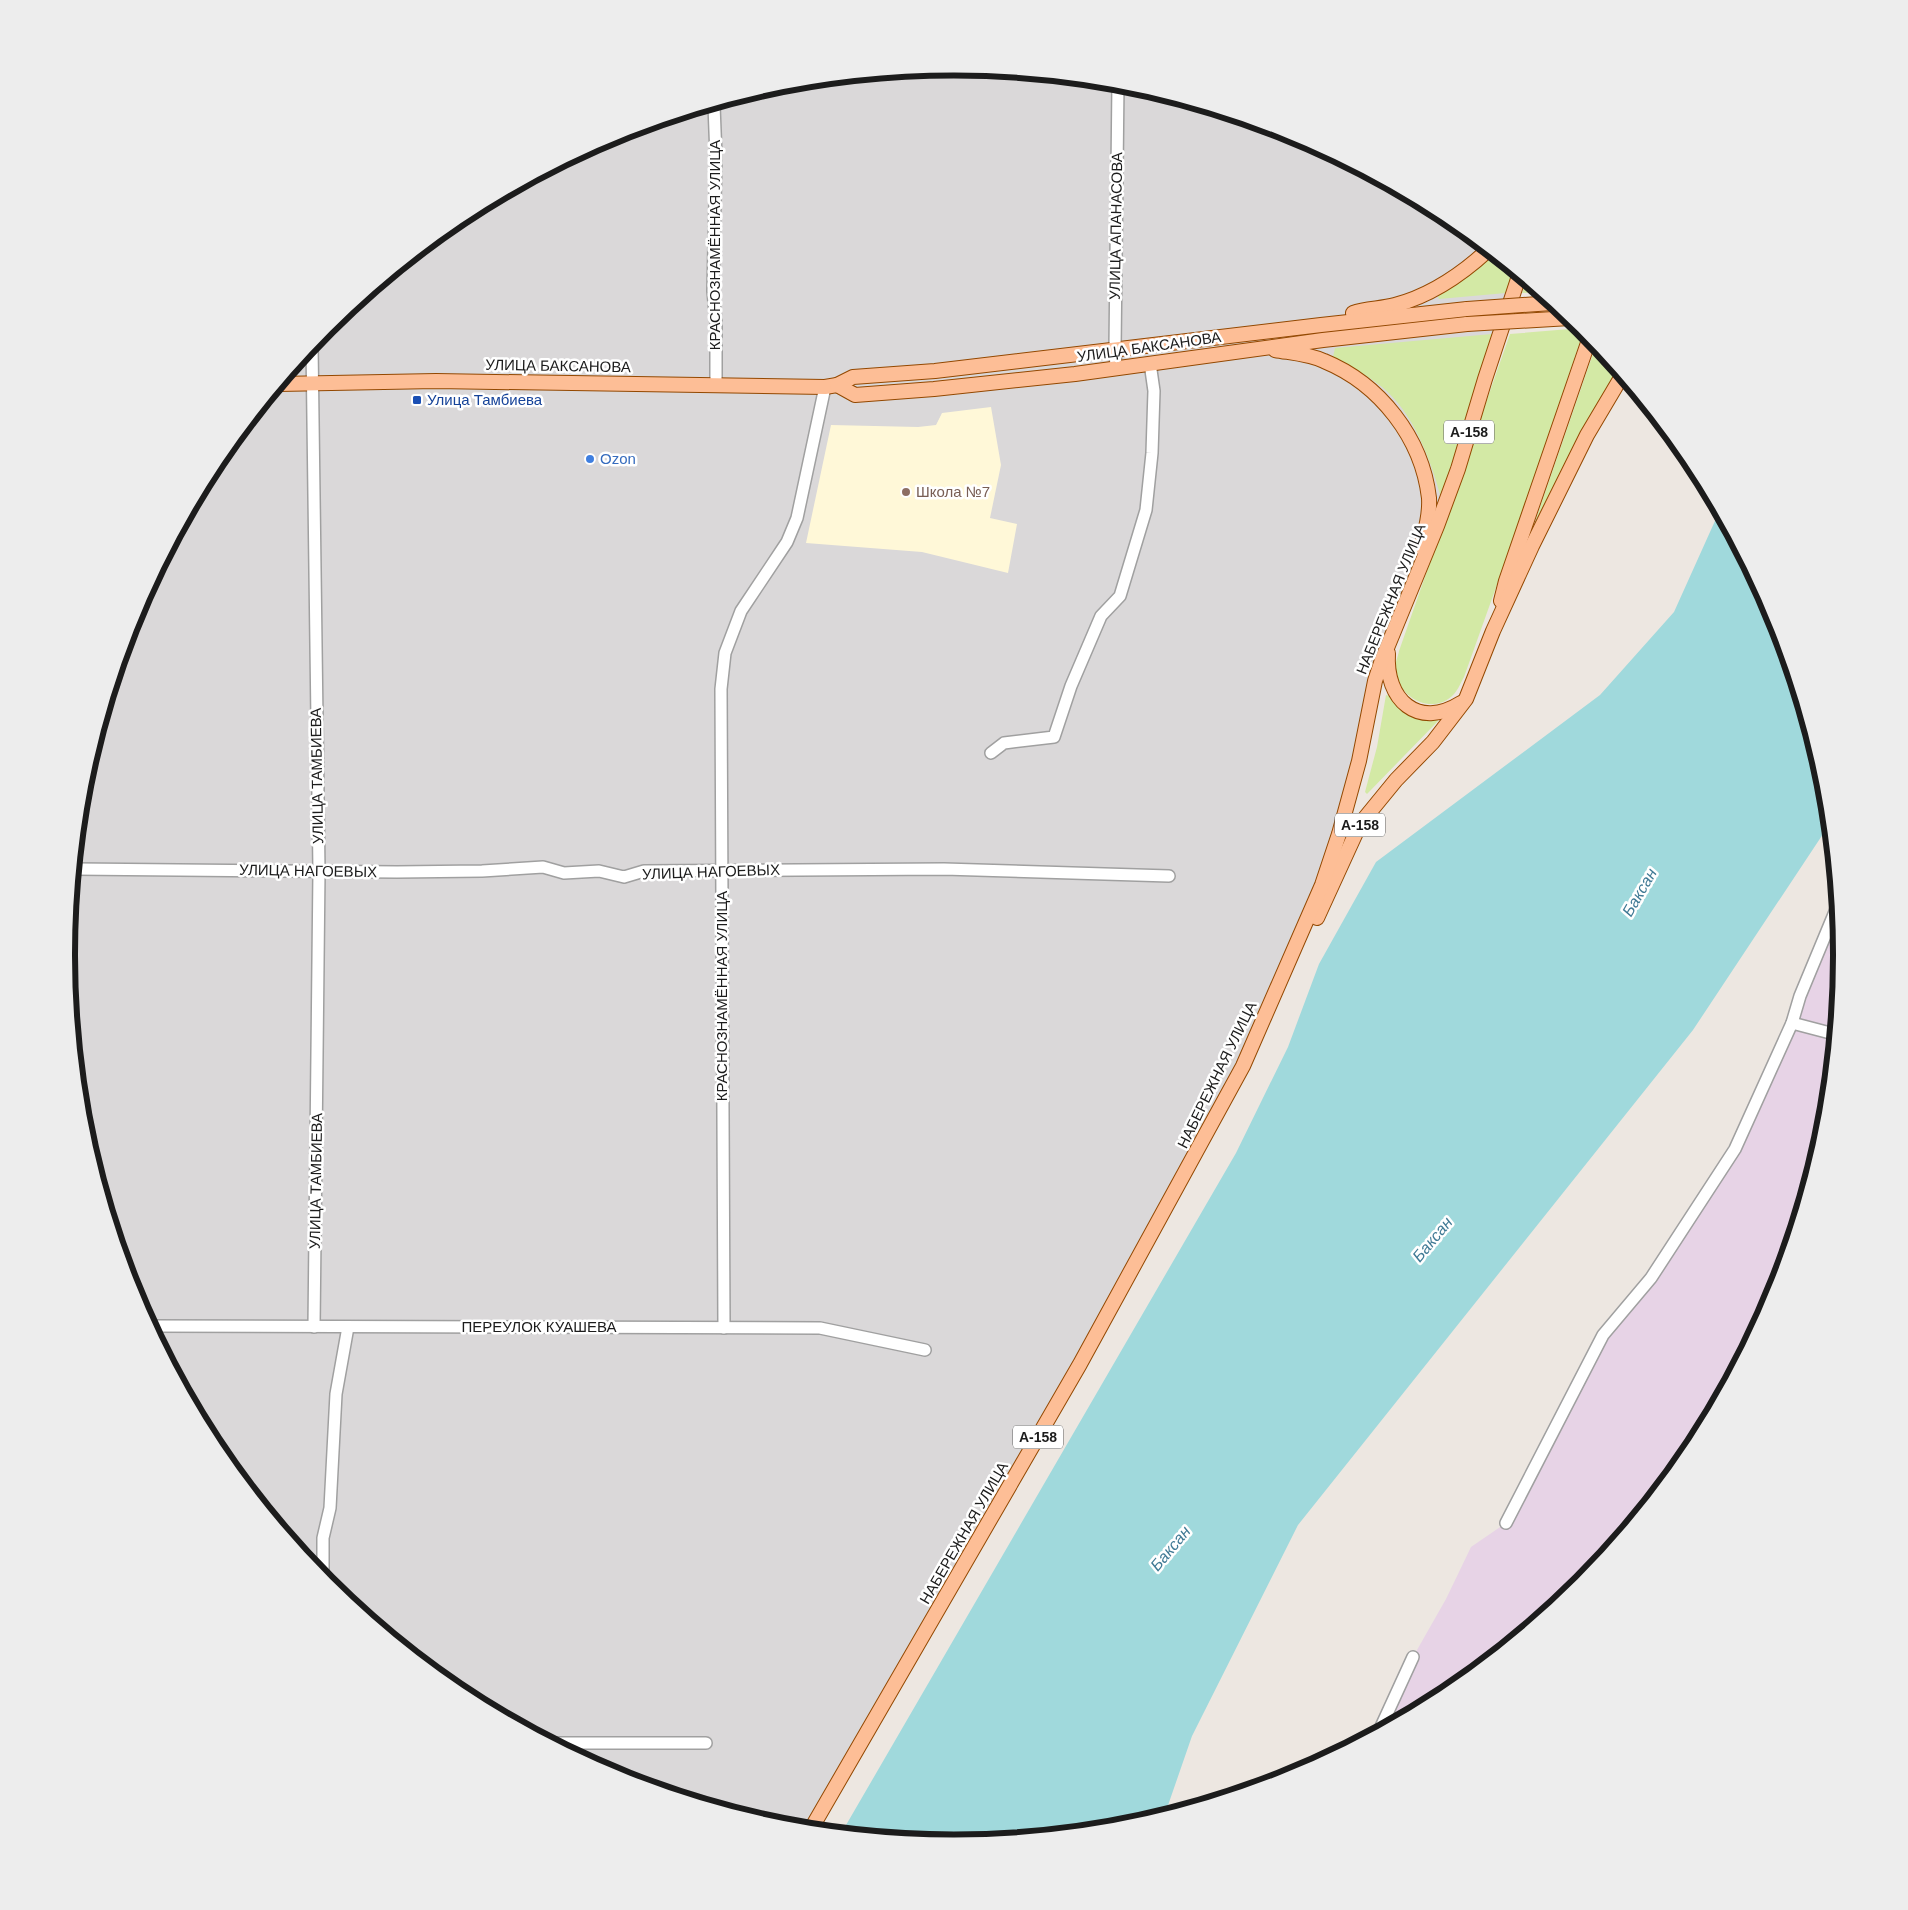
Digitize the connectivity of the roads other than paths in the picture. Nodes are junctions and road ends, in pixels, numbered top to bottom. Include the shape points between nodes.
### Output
1 (1118, 92) edge
2 (714, 110) edge
3 (1483, 254) edge
4 (1517, 281) edge
5 (1544, 304) edge
6 (1560, 319) edge
7 (1321, 325) junction
8 (1587, 345) edge
9 (1260, 348) junction
10 (1115, 350) junction
11 (312, 355) edge
12 (1150, 363) junction
13 (1116, 368) junction
14 (1619, 381) edge
15 (311, 383) junction
16 (286, 384) edge
17 (716, 384) junction
18 (831, 386) junction
19 (1412, 586) junction
20 (1493, 631) junction
21 (1389, 640) junction
22 (1466, 699) junction
23 (991, 753) dead end
24 (80, 869) edge
25 (721, 870) junction
26 (319, 871) junction
27 (1169, 876) dead end
28 (1832, 920) edge
29 (1792, 1023) junction
30 (1829, 1033) edge
31 (1256, 1039) junction
32 (158, 1326) edge
33 (314, 1327) junction
34 (348, 1327) junction
35 (724, 1328) junction
36 (925, 1350) dead end
37 (1506, 1523) dead end
38 (322, 1567) edge
39 (1413, 1657) dead end
40 (1384, 1721) edge
41 (565, 1743) edge
42 (706, 1743) dead end
43 (815, 1822) edge

1 - 10 street, УЛИЦА АПАНАСОВА
2 - 17 street, КРАСНОЗНАМЁННАЯ УЛИЦА
3 - 7 main road via 1416,299 1356,312
4 - 19 main road, НАБЕРЕЖНАЯ УЛИЦА / А-158 via 1458,469
5 - 7 main road, УЛИЦА БАКСАНОВА, bridge
6 - 9 main road, УЛИЦА БАКСАНОВА, bridge via 1467,324
7 - 10 main road, УЛИЦА БАКСАНОВА
8 - 20 main road, А-158 via 1506,581
9 - 12 main road, УЛИЦА БАКСАНОВА
9 - 19 main road via 1309,355 1333,365 1378,396 1403,426 1418,457 1429,499
10 - 13 street, УЛИЦА АПАНАСОВА
10 - 18 main road, УЛИЦА БАКСАНОВА via 935,372 854,377
11 - 15 street, УЛИЦА ТАМБИЕВА
12 - 13 main road, УЛИЦА БАКСАНОВА
12 - 23 street via 1154,391 1146,510 1120,596 1101,616 1070,686 1054,737 1004,743
13 - 18 main road, УЛИЦА БАКСАНОВА via 855,395
14 - 20 main road via 1579,452
15 - 16 main road, УЛИЦА БАКСАНОВА
15 - 17 main road, УЛИЦА БАКСАНОВА
15 - 26 street, УЛИЦА ТАМБИЕВА
17 - 18 main road, УЛИЦА БАКСАНОВА
18 - 25 street, КРАСНОЗНАМЁННАЯ УЛИЦА via 797,518 787,542 741,611 725,653 721,689
19 - 21 main road, НАБЕРЕЖНАЯ УЛИЦА / А-158
20 - 22 main road, А-158
21 - 22 main road via 1388,668 1392,687 1407,706 1418,711 1442,711
21 - 31 main road, НАБЕРЕЖНАЯ УЛИЦА / А-158 via 1375,682 1339,834 1322,885
22 - 31 main road, А-158 via 1360,824 1283,990
24 - 26 street, УЛИЦА НАГОЕВЫХ
25 - 26 street, УЛИЦА НАГОЕВЫХ via 644,871 624,877 599,871 564,873 543,868
25 - 27 street, УЛИЦА НАГОЕВЫХ via 944,869
25 - 35 street, КРАСНОЗНАМЁННАЯ УЛИЦА
26 - 33 street, УЛИЦА ТАМБИЕВА
28 - 29 street
29 - 30 street
29 - 37 street via 1735,1149 1651,1278 1602,1335
31 - 43 main road, НАБЕРЕЖНАЯ УЛИЦА / А-158 via 1085,1356
32 - 33 street, ПЕРЕУЛОК КУАШЕВА
33 - 34 street, ПЕРЕУЛОК КУАШЕВА
34 - 35 street, ПЕРЕУЛОК КУАШЕВА
34 - 38 street via 336,1394 330,1508 323,1538
35 - 36 street, ПЕРЕУЛОК КУАШЕВА via 820,1328
39 - 40 street
41 - 42 street

